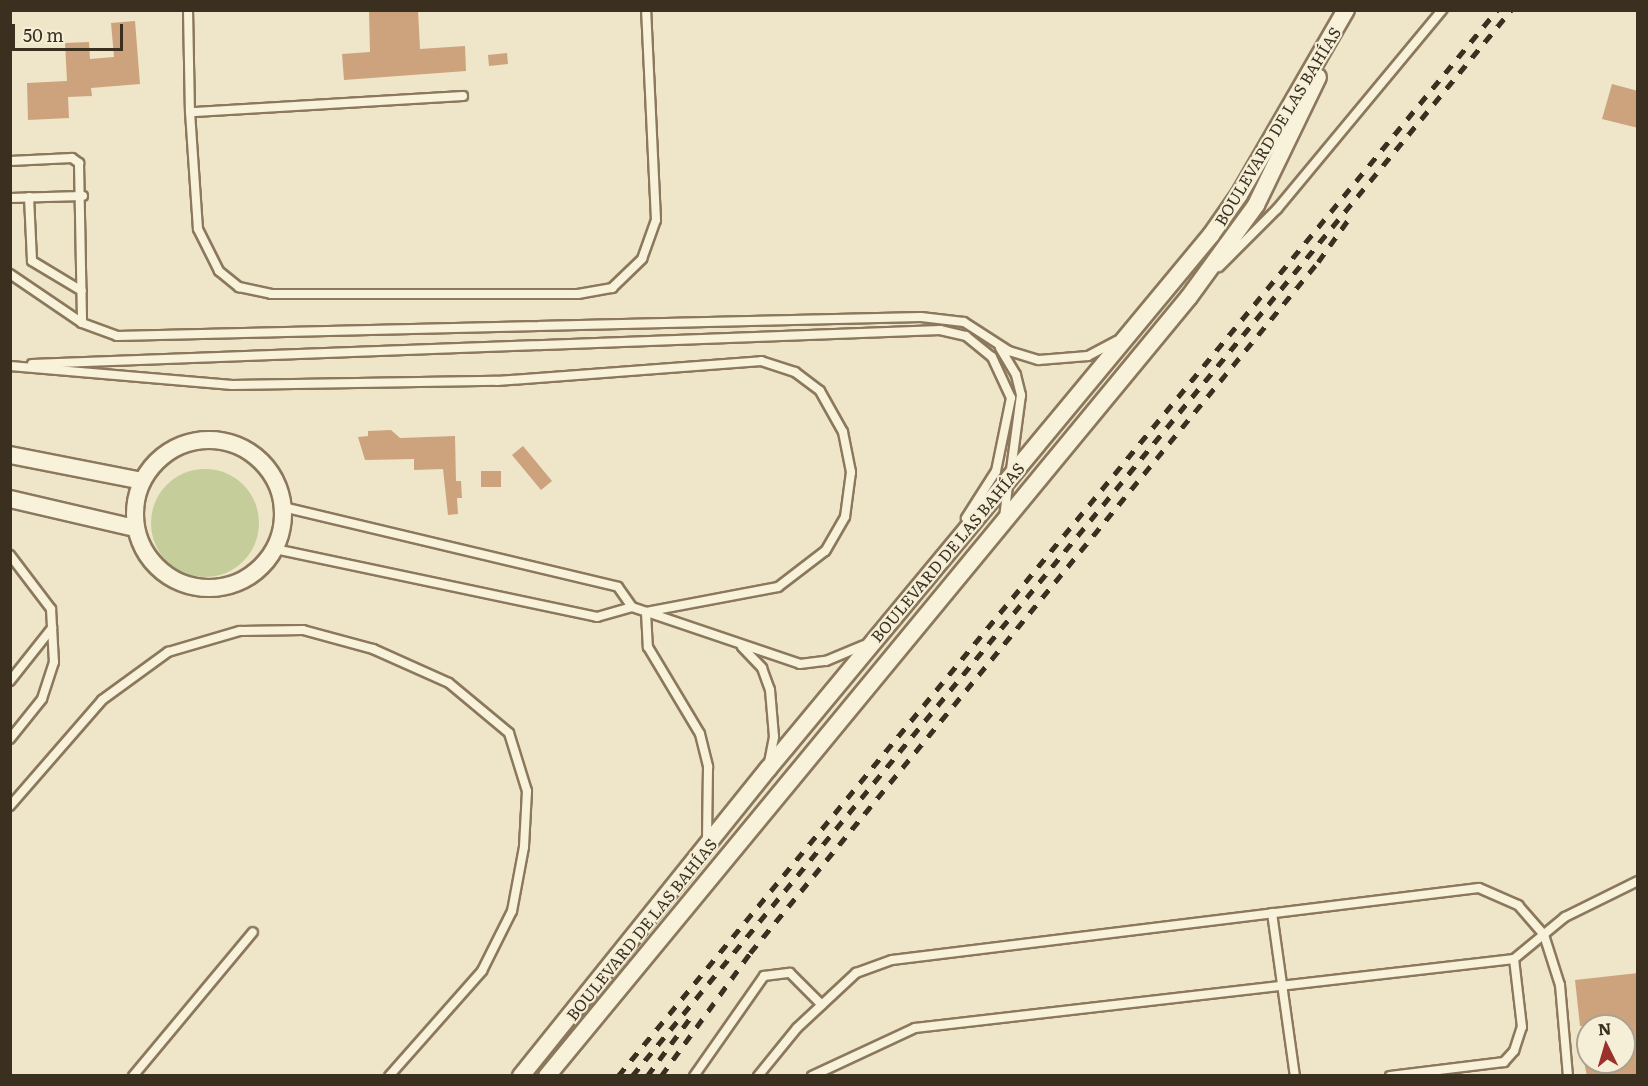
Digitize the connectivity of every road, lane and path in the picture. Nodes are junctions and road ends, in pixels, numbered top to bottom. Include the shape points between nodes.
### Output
1 (188, 10) edge
2 (646, 10) edge
3 (1347, 10) edge
4 (1442, 10) edge
5 (463, 96) dead end
6 (190, 112) junction
7 (10, 160) edge
8 (83, 196) junction
9 (28, 197) junction
10 (10, 198) edge
11 (10, 274) edge
12 (82, 291) junction
13 (1189, 297) junction
14 (921, 317) junction
15 (1144, 318) junction
16 (82, 323) junction
17 (987, 335) junction
18 (966, 336) junction
19 (10, 366) edge
20 (10, 455) edge
21 (1009, 477) junction
22 (142, 481) junction
23 (10, 499) edge
24 (284, 507) junction
25 (1003, 521) junction
26 (135, 528) junction
27 (275, 549) junction
28 (10, 555) edge
29 (908, 600) junction
30 (632, 607) junction
31 (646, 612) junction
32 (52, 628) junction
33 (877, 637) junction
34 (732, 640) junction
35 (10, 681) edge
36 (10, 739) edge
37 (768, 768) junction
38 (10, 806) edge
39 (707, 850) junction
40 (1638, 881) edge
41 (1272, 913) junction
42 (254, 932) dead end
43 (1544, 935) junction
44 (1514, 959) junction
45 (1282, 986) junction
46 (822, 1005) junction
47 (133, 1076) edge
48 (389, 1076) edge
49 (521, 1076) edge
50 (547, 1076) edge
51 (694, 1076) edge
52 (758, 1076) edge
53 (812, 1076) edge
54 (1295, 1076) edge
55 (1390, 1076) edge
56 (1568, 1076) edge

1 - 6 lane
2 - 6 lane via 656,220 642,259 612,288 578,294 271,294 238,287 219,271 198,229
3 - 13 street, BOULEVARD DE LAS BAHÍAS via 1282,159 1256,205
3 - 15 street, BOULEVARD DE LAS BAHÍAS via 1239,195
4 - 13 lane via 1284,201
5 - 6 lane
7 - 8 lane via 72,158 82,170
8 - 9 lane
8 - 12 lane
9 - 10 lane
9 - 12 lane via 32,261
11 - 16 lane
12 - 16 lane
13 - 25 street, BOULEVARD DE LAS BAHÍAS
14 - 16 lane via 117,336
14 - 17 lane via 964,322
14 - 18 lane
15 - 17 lane via 1103,350 1071,360 1021,356
15 - 21 street, BOULEVARD DE LAS BAHÍAS
17 - 21 lane via 1010,362 1021,395
18 - 19 lane via 921,331
18 - 29 lane via 992,357 1005,378 1011,398 1007,433 996,471 979,500
19 - 31 lane via 232,385 497,381 761,361 795,372 819,391 843,432 851,472 845,517 825,551 778,587
20 - 22 street
21 - 25 lane
21 - 29 street, BOULEVARD DE LAS BAHÍAS
22 - 24 street via 156,461 176,447 199,440 223,440 246,449 265,464 278,484
22 - 26 street via 134,505
23 - 26 street
24 - 27 street
24 - 30 lane via 618,586
25 - 50 street, BOULEVARD DE LAS BAHÍAS
26 - 27 street via 143,549 157,568 197,588 220,588 243,580
27 - 30 lane via 597,617
28 - 32 lane via 51,609
29 - 33 street, BOULEVARD DE LAS BAHÍAS
30 - 31 lane
31 - 34 lane
31 - 39 lane via 648,647 700,734 708,767
32 - 35 lane
32 - 36 lane via 54,662 42,699
33 - 34 lane via 851,654 800,664
33 - 37 street, BOULEVARD DE LAS BAHÍAS
34 - 37 lane via 762,668 770,690 774,737
37 - 39 street, BOULEVARD DE LAS BAHÍAS
38 - 48 lane via 102,700 168,652 240,630 303,630 373,649 449,683 509,733 527,791 524,847 512,911 482,971
39 - 49 street, BOULEVARD DE LAS BAHÍAS
40 - 43 lane via 1565,917
41 - 43 lane via 1479,888 1518,905
41 - 45 lane
41 - 46 lane via 892,960 856,974
42 - 47 lane
43 - 44 lane
43 - 56 lane via 1560,985
44 - 45 lane
44 - 55 lane via 1521,1027 1514,1051 1504,1062
45 - 53 lane via 915,1028
45 - 54 lane
46 - 51 lane via 790,973 764,976
46 - 52 lane

